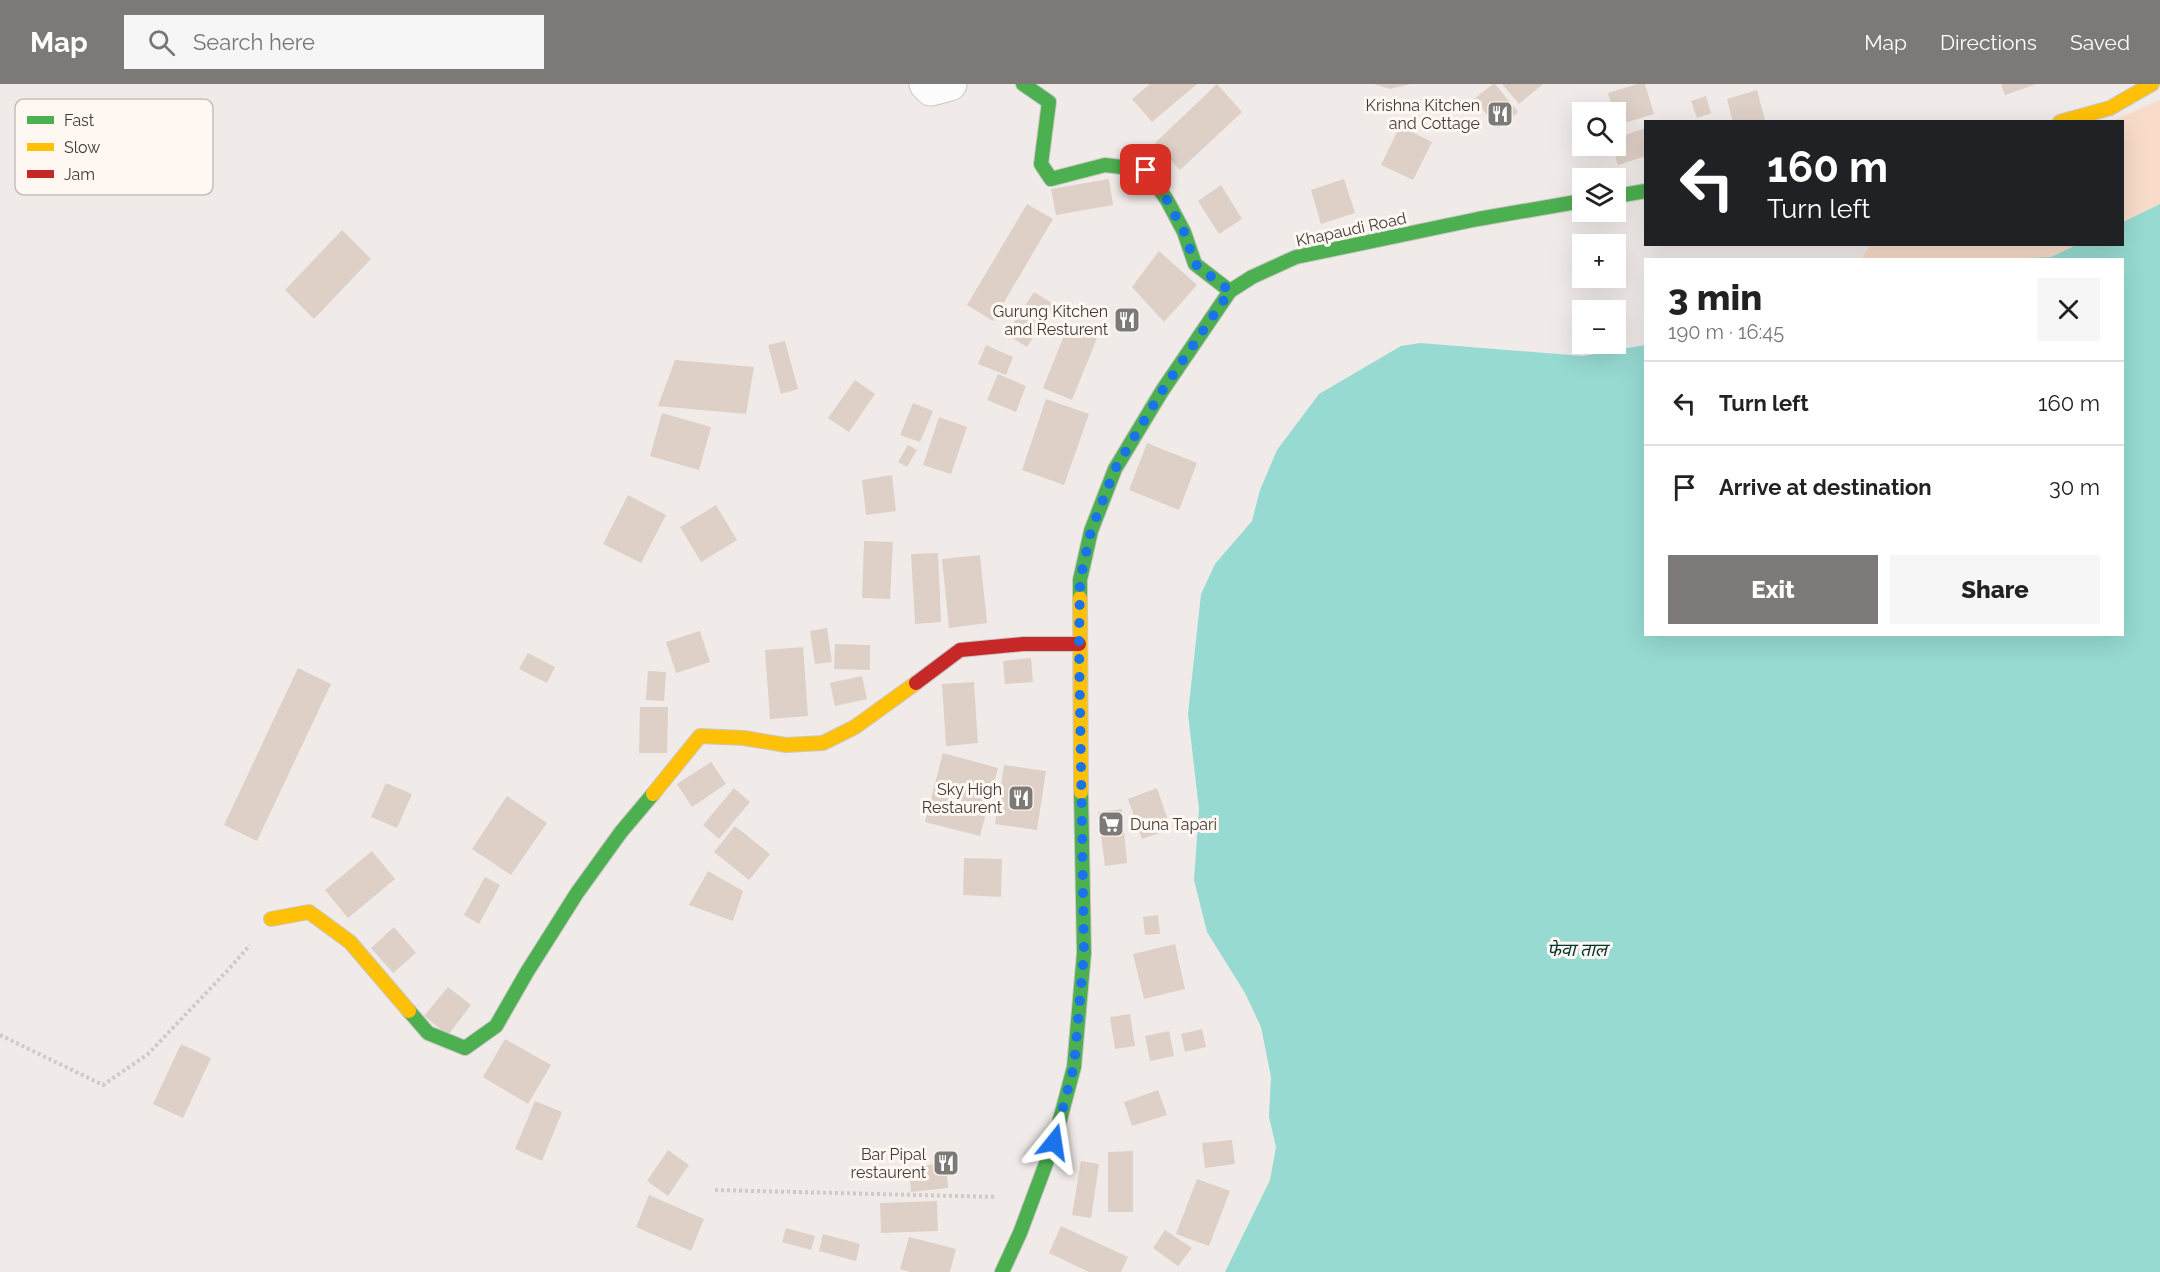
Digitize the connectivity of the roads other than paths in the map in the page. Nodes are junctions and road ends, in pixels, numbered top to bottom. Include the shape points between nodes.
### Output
1 (926, 84) edge
2 (950, 84) edge
3 (1023, 84) edge
4 (2152, 84) edge
5 (2067, 120) edge
6 (1644, 191) edge
7 (1626, 194) edge
8 (1572, 203) edge
9 (1230, 291) junction
10 (1079, 644) junction
11 (272, 919) road end
12 (1002, 1272) edge

1 - 2 street via 931,89
3 - 9 main road via 1049,102 1041,164 1051,179 1105,165 1146,170 1184,232 1195,264
4 - 5 main road via 2110,108
6 - 7 main road
8 - 9 main road, Khapaudi Road via 1296,257
9 - 10 main road, Khapaudi Road via 1115,469 1091,531 1080,580
10 - 11 main road via 960,650 855,727 823,743 786,746 744,738 700,736 577,893 496,1026 465,1048 428,1033 350,942 309,912
10 - 12 main road, Khapaudi Road via 1084,953 1074,1066 1054,1142

